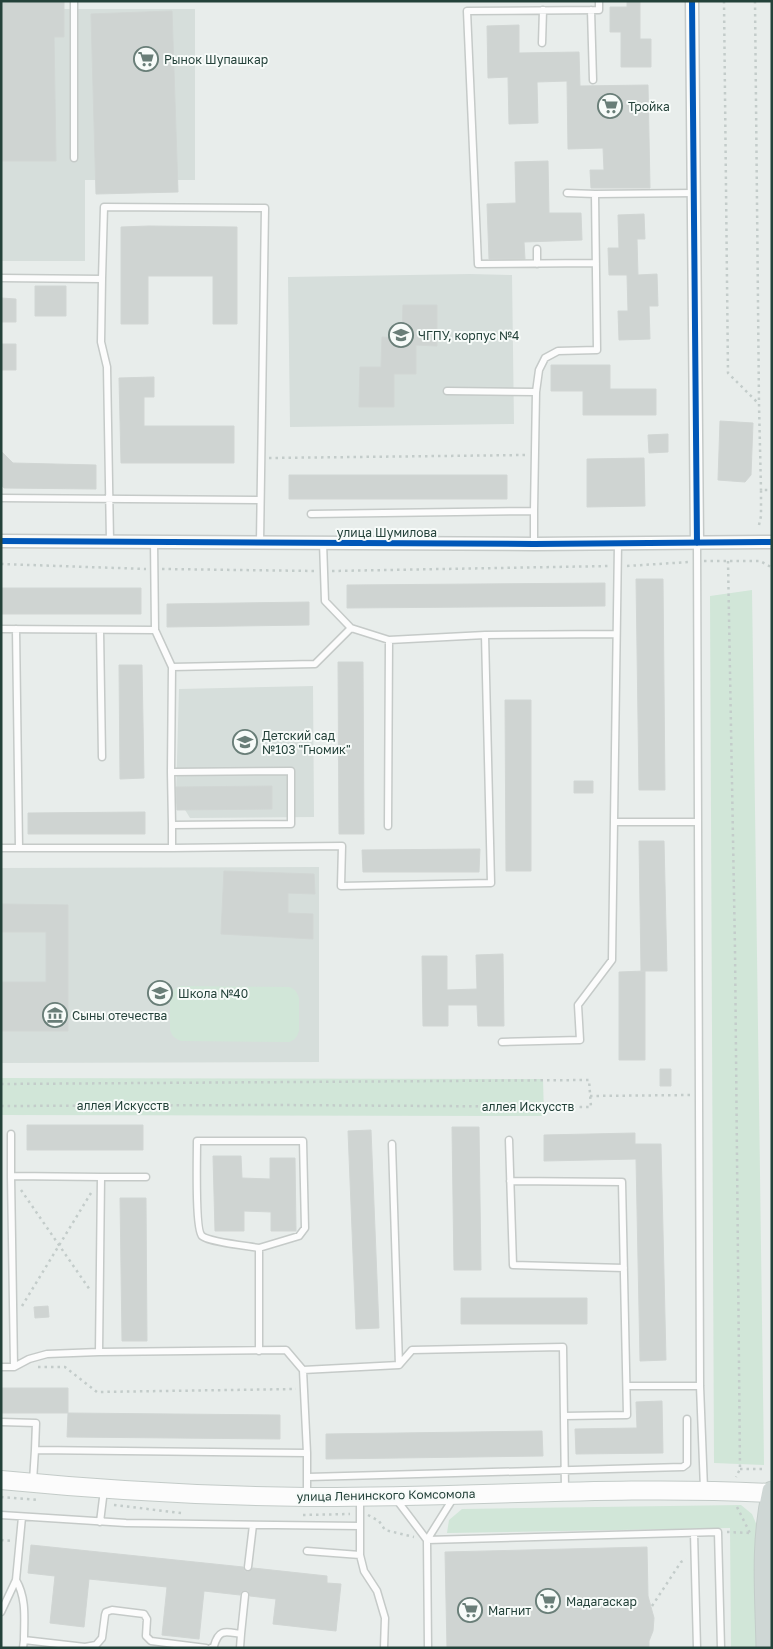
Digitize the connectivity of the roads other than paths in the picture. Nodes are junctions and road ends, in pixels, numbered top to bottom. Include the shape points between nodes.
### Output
1 (74, 1) edge
2 (599, 1) edge
3 (692, 1) edge
4 (543, 10) junction
5 (591, 10) junction
6 (542, 43) dead end
7 (593, 80) dead end
8 (74, 158) dead end
9 (567, 193) dead end
10 (694, 193) junction
11 (594, 194) junction
12 (537, 250) dead end
13 (596, 263) junction
14 (537, 264) junction
15 (1, 278) edge
16 (102, 279) junction
17 (447, 391) dead end
18 (536, 392) junction
19 (1, 498) edge
20 (110, 500) junction
21 (260, 500) junction
22 (534, 511) junction
23 (311, 514) dead end
24 (1, 541) edge
25 (110, 541) junction
26 (154, 541) junction
27 (260, 542) junction
28 (323, 542) junction
29 (772, 542) edge
30 (618, 543) junction
31 (697, 543) junction
32 (534, 544) junction
33 (351, 628) junction
34 (1, 629) edge
35 (16, 629) junction
36 (100, 630) junction
37 (155, 630) junction
38 (616, 634) junction
39 (485, 635) junction
40 (388, 640) junction
41 (172, 667) junction
42 (102, 757) dead end
43 (171, 772) junction
44 (614, 822) junction
45 (698, 822) junction
46 (172, 825) junction
47 (388, 826) dead end
48 (1, 848) edge
49 (19, 848) junction
50 (172, 848) junction
51 (502, 1042) dead end
52 (11, 1134) dead end
53 (509, 1140) dead end
54 (392, 1144) dead end
55 (11, 1176) junction
56 (101, 1177) junction
57 (146, 1177) dead end
58 (510, 1181) junction
59 (259, 1248) junction
60 (624, 1268) junction
61 (259, 1351) junction
62 (99, 1352) junction
63 (399, 1365) junction
64 (1, 1367) edge
65 (14, 1367) junction
66 (303, 1370) junction
67 (626, 1386) junction
68 (700, 1386) junction
69 (564, 1416) junction
70 (688, 1419) dead end
71 (1, 1422) edge
72 (35, 1450) junction
73 (307, 1453) junction
74 (566, 1471) junction
75 (308, 1477) junction
76 (1, 1480) edge
77 (33, 1483) junction
78 (704, 1490) junction
79 (565, 1492) junction
80 (772, 1492) edge
81 (456, 1494) junction
82 (103, 1496) junction
83 (360, 1496) junction
84 (393, 1496) junction
85 (307, 1497) junction
86 (1, 1515) edge
87 (22, 1517) junction
88 (100, 1522) junction
89 (253, 1526) junction
90 (360, 1526) junction
91 (694, 1533) junction
92 (427, 1540) junction
93 (307, 1551) dead end
94 (360, 1555) junction
95 (248, 1568) dead end
96 (16, 1580) junction
97 (245, 1596) dead end
98 (1, 1612) edge
99 (242, 1634) junction
100 (24, 1644) edge
101 (206, 1648) edge
102 (211, 1648) edge
103 (240, 1648) edge
104 (384, 1648) edge
105 (428, 1648) edge
106 (696, 1648) edge
107 (721, 1648) edge
108 (766, 1648) edge

1 - 8 lane
2 - 5 lane via 599,10
3 - 10 street
4 - 5 lane
4 - 6 lane
4 - 14 lane via 467,11 478,264
5 - 7 lane
9 - 11 lane
10 - 11 lane
10 - 31 street
11 - 13 lane
12 - 14 lane
13 - 14 lane
13 - 18 lane via 597,350 558,351 545,358 539,370
15 - 16 lane
16 - 20 lane via 101,342 107,368
16 - 21 lane via 104,207 264,208
17 - 18 lane
18 - 22 lane
19 - 20 lane
20 - 21 lane
20 - 25 lane
21 - 27 lane
22 - 23 lane
22 - 32 lane
24 - 25 street, улица Шумилова
25 - 26 street, улица Шумилова
26 - 27 street, улица Шумилова
26 - 37 lane
27 - 28 street, улица Шумилова
28 - 32 street, улица Шумилова
28 - 33 lane via 325,600
29 - 31 street, улица Шумилова
30 - 31 street, улица Шумилова
30 - 32 street, улица Шумилова
30 - 38 lane
31 - 45 lane
33 - 40 lane
33 - 41 lane via 315,664
34 - 35 lane
35 - 36 lane
35 - 49 lane
36 - 37 lane
36 - 42 lane
37 - 41 lane
38 - 39 lane
38 - 44 lane
39 - 40 lane
39 - 50 lane via 491,883 341,886 342,846
40 - 47 lane
41 - 43 lane
43 - 46 lane
43 - 46 lane via 291,771 291,824
44 - 45 lane
44 - 51 lane via 612,960 578,1005 580,1040
45 - 68 lane
46 - 50 lane
48 - 49 lane
49 - 50 lane
52 - 55 lane
53 - 58 lane
54 - 63 lane
55 - 56 lane
55 - 65 lane
56 - 57 lane
56 - 62 lane
58 - 60 lane via 512,1265
58 - 60 lane via 622,1182
59 - 59 lane via 299,1236 305,1228 303,1141 197,1141 200,1232 203,1237 214,1240
59 - 61 lane
60 - 67 lane
61 - 62 lane
61 - 66 lane via 286,1350
62 - 65 lane via 47,1354
63 - 66 lane
63 - 69 lane via 412,1350 563,1346
64 - 65 lane
66 - 73 lane
67 - 68 lane
67 - 69 lane via 627,1415
68 - 78 lane
69 - 74 lane
70 - 74 lane via 687,1464 683,1468
71 - 72 lane via 36,1423
72 - 73 lane
72 - 77 lane
73 - 75 lane
74 - 75 lane
74 - 79 lane
75 - 85 lane
76 - 77 main road, улица Ленинского Комсомола
77 - 82 main road, улица Ленинского Комсомола
78 - 79 main road, улица Ленинского Комсомола
78 - 80 main road, улица Ленинского Комсомола
79 - 81 main road, улица Ленинского Комсомола
80 - 108 main road via 763,1548
81 - 84 main road, улица Ленинского Комсомола
81 - 92 lane
82 - 85 main road, улица Ленинского Комсомола via 209,1494
82 - 88 lane
83 - 84 main road, улица Ленинского Комсомола
83 - 85 main road, улица Ленинского Комсомола
83 - 90 lane
84 - 92 lane
86 - 87 lane
87 - 88 lane
87 - 96 lane
88 - 89 lane
89 - 90 lane
89 - 95 lane
90 - 94 lane
91 - 92 lane
91 - 106 lane
91 - 107 lane via 718,1532
92 - 105 lane
93 - 94 lane
94 - 104 lane via 385,1618
96 - 98 lane
96 - 100 lane via 23,1598
97 - 99 lane
99 - 102 lane via 220,1634
99 - 103 lane
100 - 101 lane via 93,1646 102,1638 106,1612 112,1610 144,1614 147,1619 146,1636 151,1641

